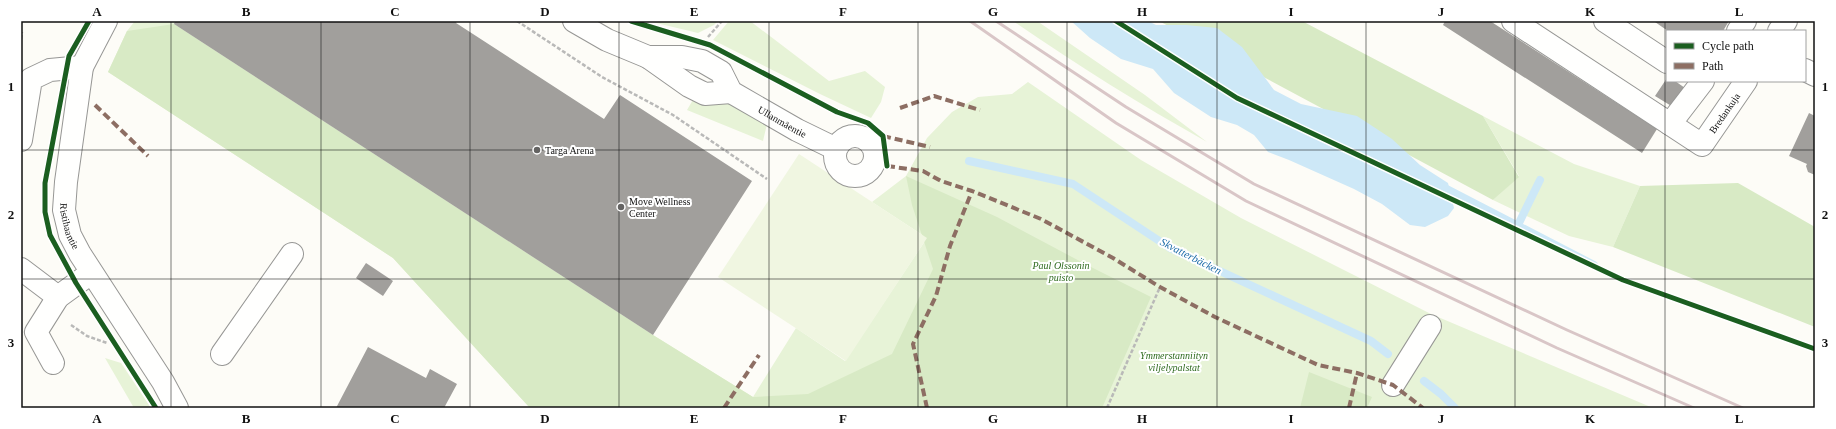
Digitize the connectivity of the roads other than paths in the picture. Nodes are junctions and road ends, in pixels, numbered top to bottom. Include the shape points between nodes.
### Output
1 (106, 21) edge
2 (574, 21) edge
3 (1514, 21) edge
4 (1745, 21) edge
5 (1786, 21) edge
6 (1607, 22) edge
7 (1739, 30) edge
8 (1780, 30) edge
9 (1666, 61) edge
10 (82, 67) junction
11 (1806, 70) edge
12 (1815, 75) edge
13 (1700, 82) edge
14 (1745, 82) edge
15 (1730, 104) junction
16 (1670, 124) junction
17 (21, 140) edge
18 (880, 166) dead end
19 (292, 254) dead end
20 (21, 269) edge
21 (91, 273) junction
22 (54, 304) junction
23 (1430, 326) dead end
24 (222, 354) dead end
25 (53, 363) dead end
26 (1393, 385) dead end
27 (177, 408) edge

1 - 10 street, Ristihaantie
2 - 18 street, Ullanmäentie via 607,40 648,57 682,57 702,61 721,72 731,92 836,149 836,164 846,174 861,175
3 - 16 street
4 - 7 street
5 - 8 street
6 - 9 street
10 - 17 street via 50,70 31,79
10 - 21 street, Ristihaantie via 64,210 70,234
11 - 12 street
13 - 15 street
13 - 16 street
14 - 15 street, Bredankuja
15 - 16 street, Bredankuja via 1702,145
19 - 24 street
20 - 22 street
21 - 22 street
21 - 27 street, Ristihaantie via 164,382
22 - 25 street via 36,332
23 - 26 street

